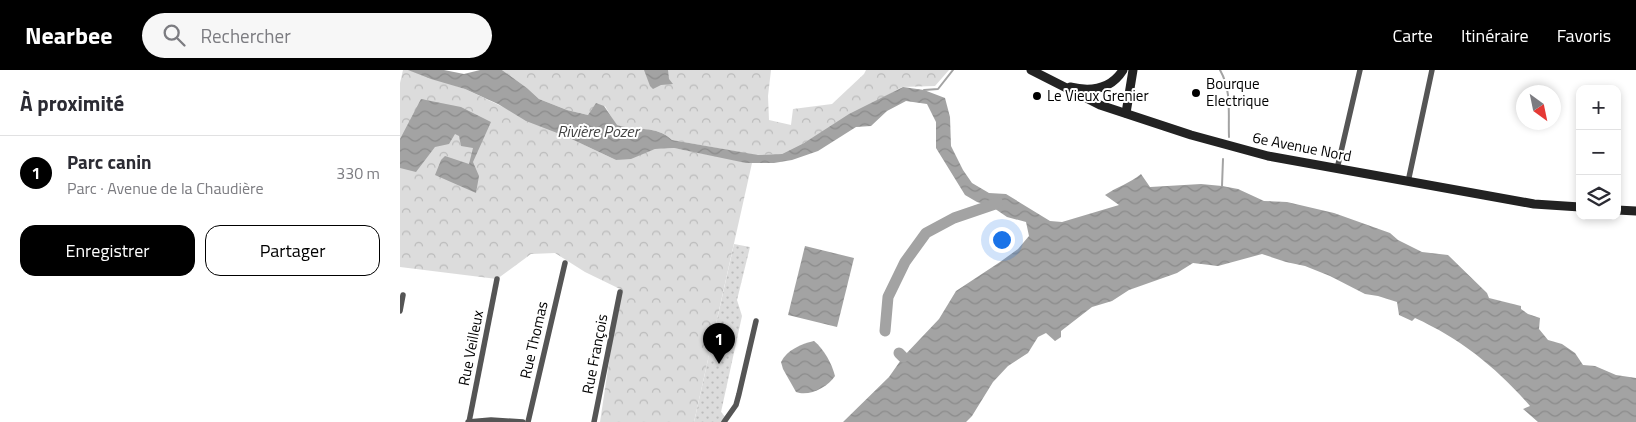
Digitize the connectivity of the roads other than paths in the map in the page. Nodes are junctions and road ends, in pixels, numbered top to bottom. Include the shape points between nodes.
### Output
1 (1031, 70) edge
2 (1122, 70) edge
3 (1131, 70) edge
4 (1360, 70) edge
5 (1432, 70) edge
6 (1057, 84) junction
7 (1123, 113) junction
8 (1337, 168) junction
9 (1408, 182) junction
10 (1576, 207) edge
11 (1621, 210) edge
12 (1636, 211) edge
13 (565, 263) dead end
14 (497, 279) dead end
15 (620, 292) dead end
16 (403, 295) dead end
17 (400, 311) edge
18 (756, 321) dead end
19 (469, 422) edge
20 (524, 422) edge
21 (528, 422) edge
22 (594, 422) edge
23 (724, 422) edge

1 - 6 street, 6e Avenue Nord
2 - 6 street via 1117,78 1101,88 1079,89
3 - 7 street
4 - 8 street
5 - 9 street
6 - 7 street, 6e Avenue Nord via 1100,106
7 - 8 street, 6e Avenue Nord via 1250,152
8 - 9 street, 6e Avenue Nord
9 - 10 street, 6e Avenue Nord via 1534,204
11 - 12 street
13 - 21 street, Rue Thomas
14 - 19 street, Rue Veilleux
15 - 22 street, Rue François
16 - 17 street
18 - 23 street via 736,405
19 - 20 street

